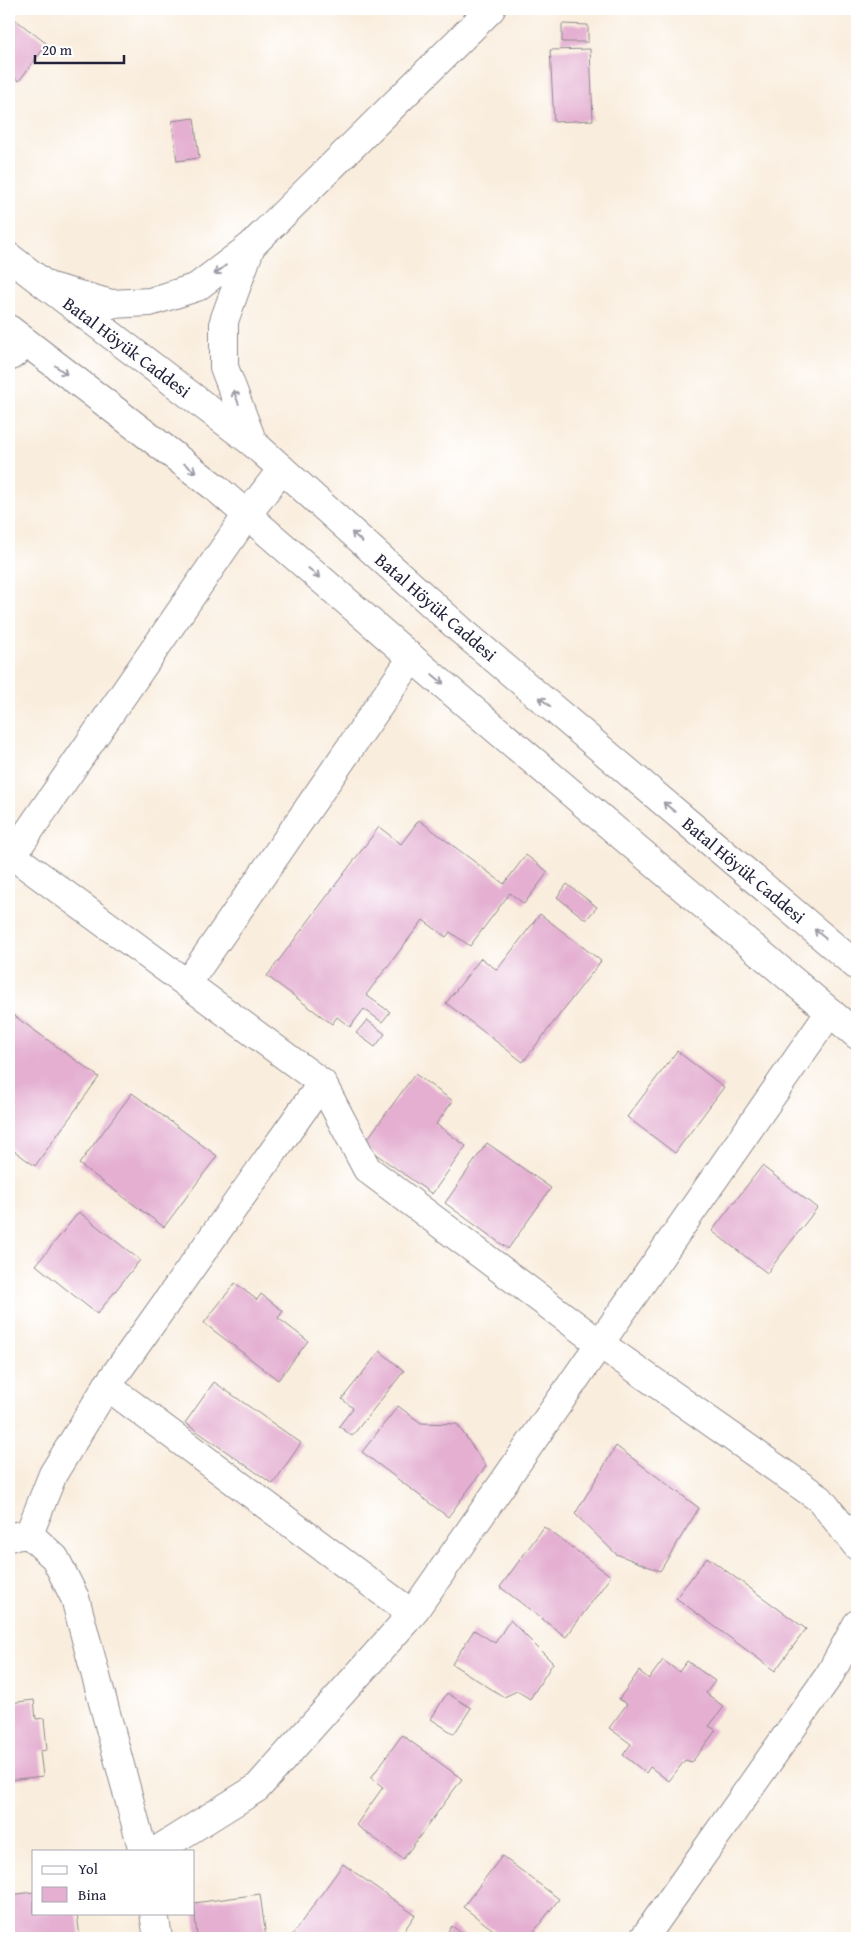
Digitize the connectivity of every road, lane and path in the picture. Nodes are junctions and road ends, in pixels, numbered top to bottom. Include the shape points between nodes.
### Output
1 (491, 9) edge
2 (251, 246) junction
3 (9, 257) edge
4 (47, 286) junction
5 (15, 343) edge
6 (253, 443) junction
7 (282, 469) junction
8 (247, 515) junction
9 (412, 658) junction
10 (10, 856) edge
11 (857, 966) edge
12 (187, 984) junction
13 (830, 1012) junction
14 (857, 1035) edge
15 (322, 1083) junction
16 (599, 1343) junction
17 (107, 1386) junction
18 (19, 1536) edge
19 (857, 1546) edge
20 (412, 1614) junction
21 (857, 1624) edge
22 (143, 1850) edge
23 (158, 1850) edge
24 (154, 1914) edge
25 (158, 1938) edge
26 (644, 1938) edge

1 - 2 street
2 -> 4 street via 197,287 150,302 111,304
6 -> 2 street via 224,367 224,321
3 - 4 street, Batal Höyük Caddesi
4 - 6 street, Batal Höyük Caddesi
5 -> 8 street via 216,488
6 - 7 street, Batal Höyük Caddesi
7 - 8 street
11 -> 7 street, Batal Höyük Caddesi via 463,632
8 -> 9 street
8 - 10 street
9 - 12 street
9 -> 13 street
10 - 12 street
12 - 15 street
13 - 14 street
13 - 16 street
15 - 16 street via 367,1169
15 - 17 street
16 - 19 street via 820,1499
16 - 20 street
17 - 18 street
17 - 20 street
18 - 22 street via 55,1558 75,1598
20 - 23 street via 257,1788
21 - 26 street via 830,1674
24 - 25 street

